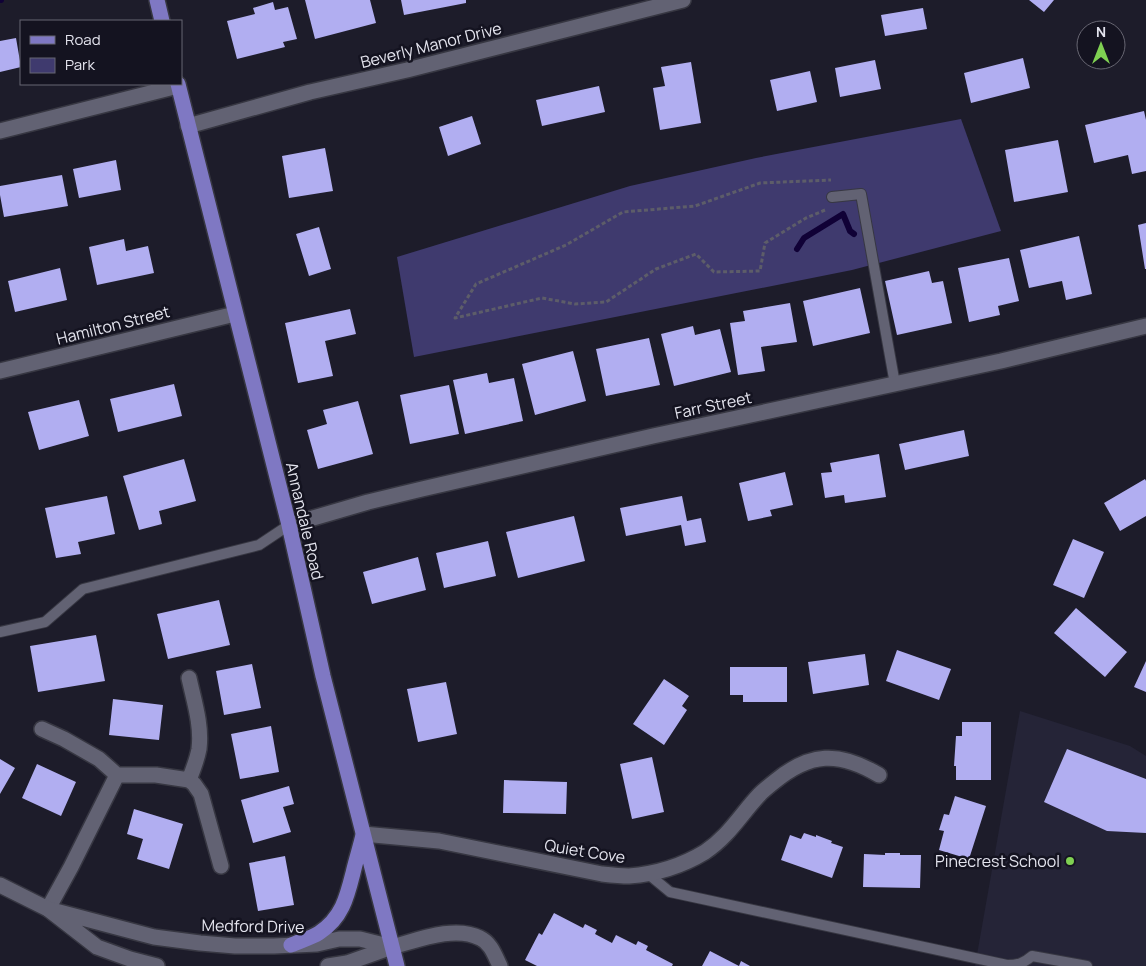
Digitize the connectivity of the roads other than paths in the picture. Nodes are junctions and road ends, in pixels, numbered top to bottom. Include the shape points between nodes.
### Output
1 (157, 0) edge
2 (683, 0) edge
3 (162, 20) edge
4 (178, 85) edge
5 (188, 126) junction
6 (0, 131) edge
7 (832, 197) road end
8 (235, 314) junction
9 (1146, 326) edge
10 (0, 371) edge
11 (895, 384) junction
12 (289, 525) junction
13 (0, 632) edge
14 (190, 678) dead end
15 (42, 729) dead end
16 (117, 775) junction
17 (879, 775) dead end
18 (189, 780) junction
19 (363, 834) junction
20 (221, 866) dead end
21 (647, 874) junction
22 (0, 885) edge
23 (48, 910) junction
24 (291, 946) junction
25 (392, 947) junction
26 (157, 966) edge
27 (328, 966) edge
28 (397, 966) edge
29 (500, 966) edge
30 (1087, 966) edge

1 - 3 main road
2 - 5 street, Beverly Manor Drive via 310,92
4 - 5 main road, Annandale Road
4 - 6 street
5 - 8 main road, Annandale Road
7 - 11 lane via 861,194
8 - 10 street, Hamilton Street
8 - 12 main road, Annandale Road
9 - 11 street, Farr Street
11 - 12 street, Farr Street via 432,486
12 - 13 lane via 259,545 84,589 45,622
12 - 19 main road, Annandale Road
14 - 18 street via 199,728 199,748
15 - 16 street via 99,759
16 - 18 street via 156,775
16 - 23 street
17 - 21 street, Quiet Cove via 860,764 841,759 818,759 800,764 761,793 728,833 705,852 682,864
18 - 20 street via 201,794
19 - 21 street, Quiet Cove via 439,841 602,874
19 - 24 main road via 343,908 319,933
19 - 25 main road, Annandale Road
21 - 30 lane via 670,892 1007,966 1020,964 1032,956
22 - 23 street, Medford Drive
23 - 24 street, Medford Drive via 154,937 235,946
23 - 26 street, Medford Drive via 97,947
24 - 25 street, Medford Drive via 360,939
25 - 27 street via 347,963
25 - 28 main road, Annandale Road
25 - 29 street via 443,934 465,934 481,938 493,950

